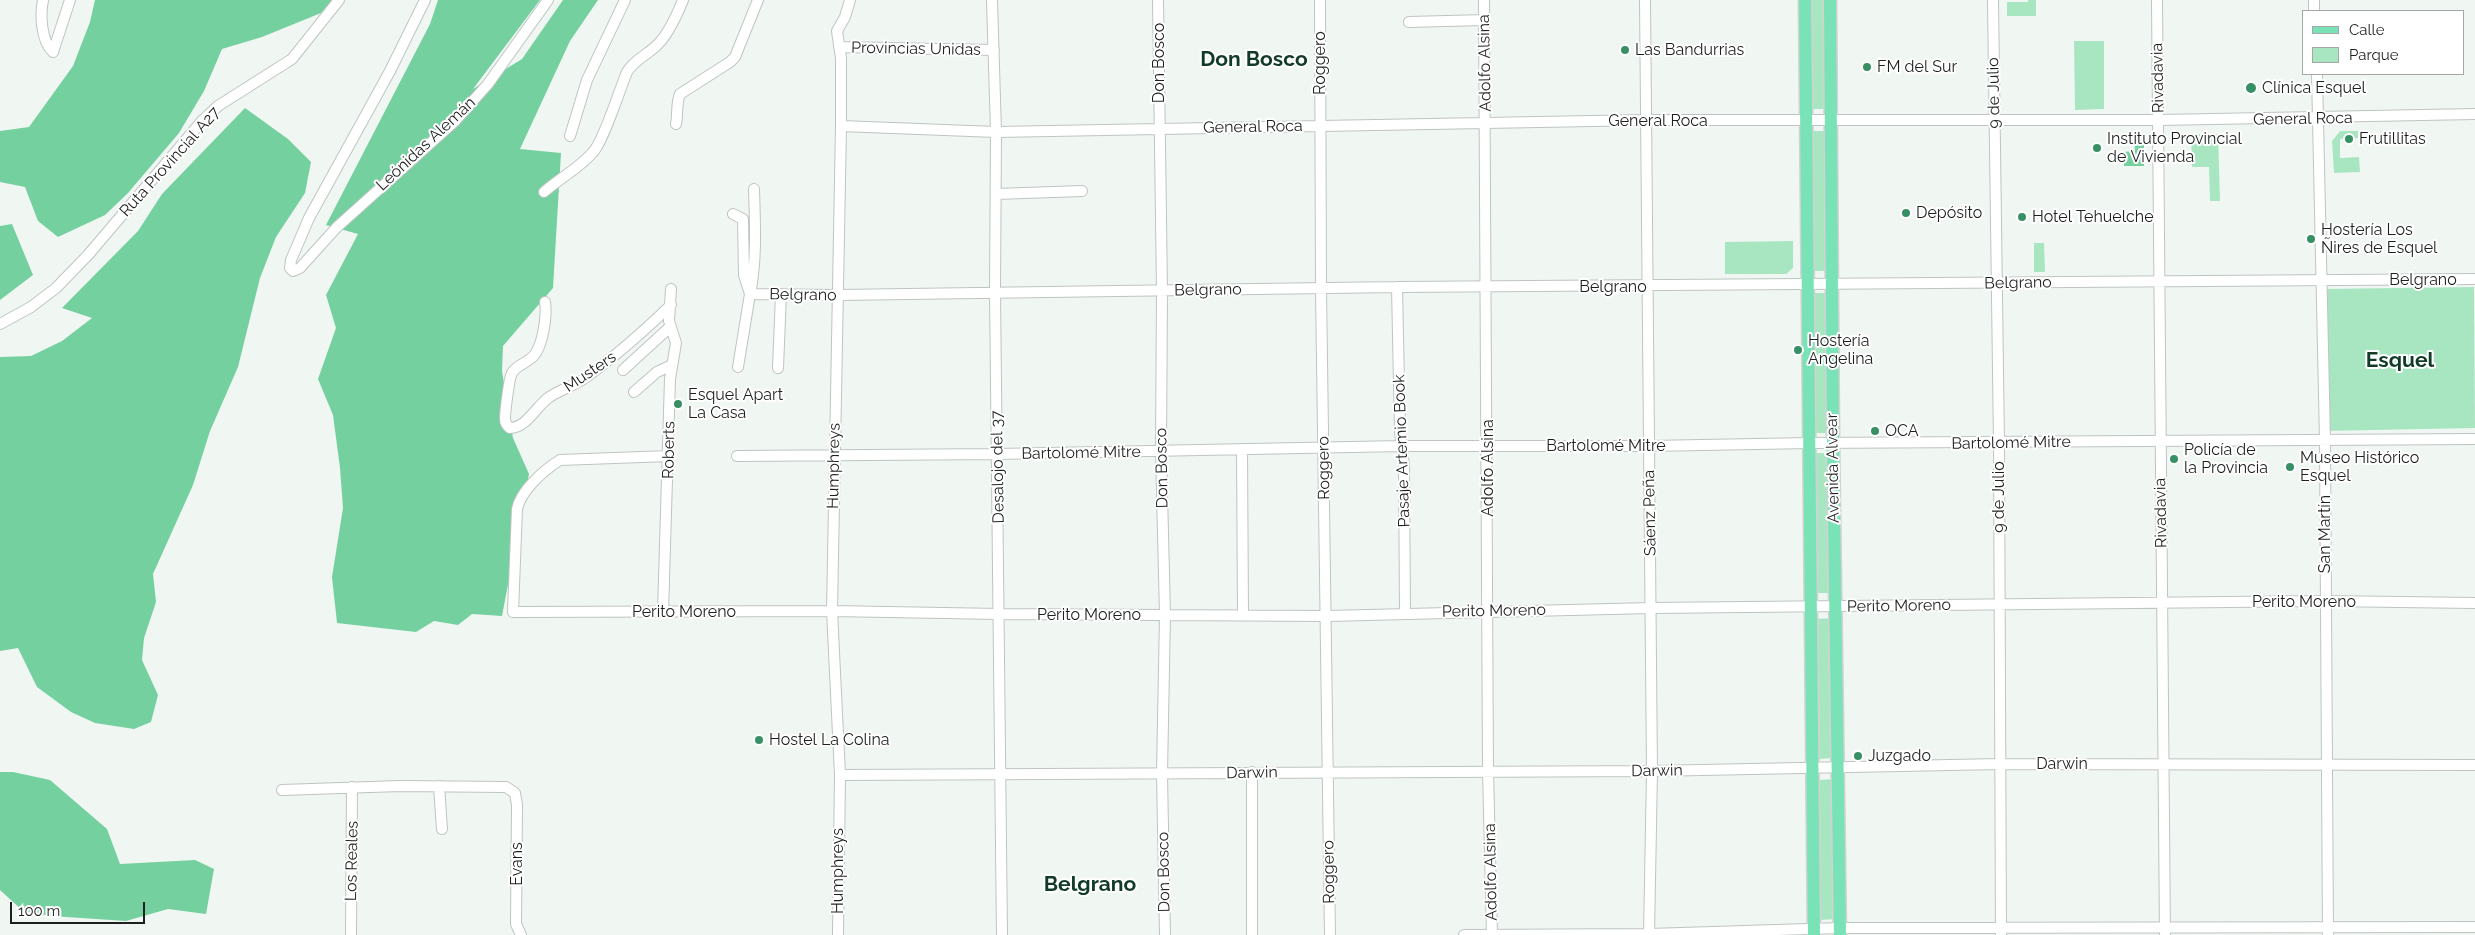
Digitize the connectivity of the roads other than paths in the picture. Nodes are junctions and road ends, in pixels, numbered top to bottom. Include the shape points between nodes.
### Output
1 (43, 0) edge
2 (70, 0) edge
3 (339, 0) edge
4 (425, 0) edge
5 (548, 0) edge
6 (625, 0) edge
7 (683, 0) edge
8 (758, 0) edge
9 (850, 0) edge
10 (992, 0) edge
11 (1158, 0) edge
12 (1320, 0) edge
13 (1484, 0) edge
14 (1645, 0) edge
15 (1805, 0) edge
16 (1830, 0) edge
17 (1993, 0) edge
18 (2157, 0) edge
19 (1485, 20) junction
20 (1409, 22) dead end
21 (839, 47) junction
22 (994, 50) junction
23 (2317, 75) edge
24 (2475, 114) edge
25 (2319, 119) junction
26 (1647, 120) junction
27 (1995, 120) junction
28 (2159, 120) junction
29 (1806, 122) junction
30 (1831, 122) junction
31 (676, 124) dead end
32 (1486, 124) junction
33 (842, 126) junction
34 (1321, 127) junction
35 (1159, 128) junction
36 (996, 132) junction
37 (570, 136) dead end
38 (754, 189) dead end
39 (544, 192) dead end
40 (1082, 192) dead end
41 (996, 194) junction
42 (733, 214) dead end
43 (2321, 280) junction
44 (2475, 280) edge
45 (2159, 281) junction
46 (1996, 283) junction
47 (1833, 284) junction
48 (1808, 285) junction
49 (1649, 286) junction
50 (1397, 287) junction
51 (1485, 287) junction
52 (1321, 288) junction
53 (671, 289) dead end
54 (1162, 290) junction
55 (995, 292) junction
56 (750, 294) junction
57 (781, 294) junction
58 (838, 296) junction
59 (544, 302) dead end
60 (671, 306) junction
61 (0, 324) edge
62 (670, 327) junction
63 (672, 365) junction
64 (738, 367) dead end
65 (778, 368) dead end
66 (624, 370) dead end
67 (634, 392) dead end
68 (2475, 439) edge
69 (2160, 441) junction
70 (2325, 441) junction
71 (1810, 443) junction
72 (1999, 443) junction
73 (1833, 444) junction
74 (1402, 446) junction
75 (1488, 446) junction
76 (1649, 446) junction
77 (1323, 448) junction
78 (1242, 449) junction
79 (1161, 452) junction
80 (834, 454) junction
81 (998, 454) junction
82 (669, 456) junction
83 (737, 456) dead end
84 (2325, 601) junction
85 (2475, 602) edge
86 (2163, 604) junction
87 (1998, 605) junction
88 (1812, 607) junction
89 (1836, 607) junction
90 (1651, 608) junction
91 (832, 611) junction
92 (1487, 611) junction
93 (663, 612) junction
94 (999, 614) junction
95 (1405, 614) junction
96 (1165, 615) junction
97 (1243, 616) junction
98 (1327, 616) junction
99 (2000, 764) junction
100 (2162, 764) junction
101 (2326, 764) junction
102 (2475, 765) edge
103 (1838, 767) junction
104 (1813, 768) junction
105 (1327, 771) junction
106 (1488, 771) junction
107 (1652, 771) junction
108 (1252, 772) junction
109 (1001, 774) junction
110 (1162, 774) junction
111 (840, 775) junction
112 (439, 786) junction
113 (352, 787) junction
114 (282, 790) dead end
115 (442, 829) dead end
116 (2475, 927) edge
117 (1840, 931) edge
118 (2001, 931) edge
119 (2165, 931) edge
120 (2328, 931) edge
121 (1814, 932) edge
122 (1649, 934) edge
123 (351, 935) edge
124 (521, 935) edge
125 (838, 935) edge
126 (1002, 935) edge
127 (1165, 935) edge
128 (1252, 935) edge
129 (1330, 935) edge
130 (1464, 935) edge
131 (1492, 935) edge

1 - 2 street via 46,43 53,52
3 - 61 street, Ruta Provincial A27 via 292,59 218,106 202,121 56,288
4 - 5 street, Leónidas Alemán via 309,218 298,241 290,268 293,271 300,268 363,203 455,121 488,84
6 - 37 street via 587,80
7 - 39 street via 664,38 633,62 626,72 596,149
8 - 31 street via 735,57 680,94
9 - 21 street, Humphreys via 837,30
10 - 22 street, Desalojo del 37
11 - 35 street, Don Bosco
12 - 34 street, Roggero
13 - 19 street, Adolfo Alsina
14 - 26 street, Sáenz Peña
15 - 29 main road, Avenida Alvear
16 - 30 main road, Avenida Alvear
17 - 27 street, 9 de Julio
18 - 28 street, Rivadavia
19 - 20 street
19 - 32 street, Adolfo Alsina
21 - 22 street, Provincias Unidas
21 - 33 street, Humphreys
22 - 36 street, Desalojo del 37
23 - 25 street, San Martín
24 - 25 street, General Roca
25 - 28 street, General Roca
25 - 43 street, San Martín
26 - 29 street, General Roca
26 - 32 street, General Roca
26 - 49 street, Sáenz Peña
27 - 28 street, General Roca
27 - 30 street, General Roca
27 - 46 street, 9 de Julio
28 - 45 street, Rivadavia
29 - 30 street, General Roca
29 - 48 main road, Avenida Alvear
30 - 47 main road, Avenida Alvear
32 - 34 street, General Roca
32 - 51 street, Adolfo Alsina
33 - 36 street, General Roca
33 - 58 street, Humphreys
34 - 35 street, General Roca
34 - 52 street, Roggero
35 - 36 street, General Roca
35 - 54 street, Don Bosco
36 - 41 street, Desalojo del 37
38 - 56 street
40 - 41 street
41 - 55 street, Desalojo del 37
42 - 56 street via 743,219 744,275
43 - 44 street, Belgrano
43 - 45 street, Belgrano
43 - 70 street, San Martín
45 - 46 street, Belgrano
45 - 69 street, Rivadavia
46 - 47 street, Belgrano
46 - 72 street, 9 de Julio
47 - 48 street, Belgrano
47 - 73 main road, Avenida Alvear
48 - 49 street, Belgrano
48 - 71 main road, Avenida Alvear
49 - 51 street, Belgrano
49 - 76 street, Sáenz Peña
50 - 51 street, Belgrano
50 - 52 street, Belgrano
50 - 74 street, Pasaje Artemio Book
51 - 75 street, Adolfo Alsina
52 - 54 street, Belgrano
52 - 77 street, Roggero
53 - 60 street, Roberts
54 - 55 street, Belgrano
54 - 79 street, Don Bosco
55 - 58 street, Belgrano
55 - 81 street, Desalojo del 37
56 - 57 street, Belgrano
56 - 64 street
57 - 58 street, Belgrano
57 - 65 street
58 - 80 street, Humphreys
59 - 60 street, Musters via 547,314 538,350 513,372 510,380 505,419 506,426 510,428 516,428 549,398 571,387 622,350
60 - 62 street, Roberts
62 - 63 street, Roberts via 676,343
62 - 66 street
63 - 67 street via 657,372
63 - 82 street, Roberts
68 - 70 street, Bartolomé Mitre
69 - 70 street, Bartolomé Mitre
69 - 72 street, Bartolomé Mitre
69 - 86 street, Rivadavia
70 - 84 street, San Martín
71 - 73 street, Bartolomé Mitre
71 - 76 street, Bartolomé Mitre
71 - 88 main road, Avenida Alvear
72 - 73 street, Bartolomé Mitre
72 - 87 street, 9 de Julio
73 - 89 main road, Avenida Alvear
74 - 75 street, Bartolomé Mitre
74 - 77 street, Bartolomé Mitre
74 - 95 street, Pasaje Artemio Book
75 - 76 street, Bartolomé Mitre
75 - 92 street, Adolfo Alsina
76 - 90 street, Sáenz Peña
77 - 78 street, Bartolomé Mitre
77 - 98 street, Roggero
78 - 79 street, Bartolomé Mitre
78 - 97 street
79 - 81 street, Bartolomé Mitre
79 - 96 street, Don Bosco
80 - 81 street, Bartolomé Mitre
80 - 83 street, Bartolomé Mitre
80 - 91 street, Humphreys
81 - 94 street, Desalojo del 37
82 - 93 street, Roberts
82 - 93 street, Perito Moreno via 560,460 520,498 517,509 514,612
84 - 85 street, Perito Moreno
84 - 86 street, Perito Moreno
84 - 101 street, San Martín
86 - 87 street, Perito Moreno
86 - 100 street, Rivadavia
87 - 89 street, Perito Moreno
87 - 99 street, 9 de Julio
88 - 89 street, Perito Moreno
88 - 90 street, Perito Moreno
88 - 104 main road, Avenida Alvear
89 - 103 main road, Avenida Alvear
90 - 92 street, Perito Moreno
90 - 107 street, Sáenz Peña
91 - 93 street, Perito Moreno
91 - 94 street, Perito Moreno
91 - 111 street, Humphreys
92 - 95 street, Perito Moreno
92 - 106 street, Adolfo Alsina
94 - 96 street, Perito Moreno
94 - 109 street, Desalojo del 37
95 - 98 street, Perito Moreno
96 - 97 street, Perito Moreno
96 - 110 street, Don Bosco
97 - 98 street, Perito Moreno
98 - 105 street, Roggero
99 - 100 street, Darwin
99 - 103 street, Darwin
99 - 118 street, 9 de Julio
100 - 101 street, Darwin
100 - 119 street, Rivadavia
101 - 102 street, Darwin
101 - 120 street, San Martín
103 - 104 street, Darwin
103 - 117 main road, Avenida Alvear
104 - 107 street, Darwin
104 - 121 main road, Avenida Alvear
105 - 106 street, Darwin
105 - 108 street, Darwin
105 - 129 street, Roggero
106 - 107 street, Darwin
106 - 131 street, Adolfo Alsina
107 - 122 street, Sáenz Peña
108 - 110 street, Darwin
108 - 128 street
109 - 110 street, Darwin
109 - 111 street, Darwin
109 - 126 street, Desalojo del 37
110 - 127 street, Don Bosco
111 - 125 street, Humphreys
112 - 113 street
112 - 115 street
112 - 124 street, Evans via 506,787 515,792 516,924
113 - 114 street
113 - 123 street, Los Reales
116 - 120 street
117 - 118 street
117 - 121 street
118 - 119 street
119 - 120 street
121 - 122 street
122 - 131 street
130 - 131 street

